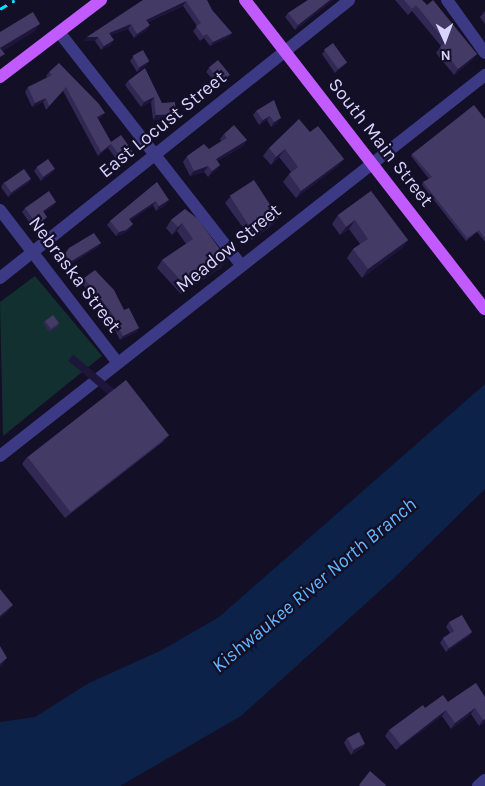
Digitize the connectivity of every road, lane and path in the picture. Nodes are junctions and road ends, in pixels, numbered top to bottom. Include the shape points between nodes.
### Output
1 (101, 0) edge
2 (244, 0) edge
3 (349, 0) edge
4 (447, 0) edge
5 (59, 32) junction
6 (285, 51) junction
7 (485, 52) edge
8 (485, 75) edge
9 (0, 78) edge
10 (157, 156) junction
11 (372, 162) junction
12 (0, 210) edge
13 (34, 252) junction
14 (240, 264) junction
15 (0, 278) edge
16 (485, 309) edge
17 (118, 362) junction
18 (0, 456) edge
19 (485, 780) edge
20 (478, 786) edge

1 - 5 main road
2 - 6 main road, South Main Street
3 - 6 street, East Locust Street
4 - 7 street
5 - 9 main road
5 - 10 street
6 - 10 street, East Locust Street
6 - 11 main road, South Main Street
8 - 11 street, Meadow Street
10 - 13 street, East Locust Street
10 - 14 street
11 - 14 street, Meadow Street
11 - 16 main road, South Main Street
12 - 13 street, Nebraska Street
13 - 15 street, East Locust Street
13 - 17 street, Nebraska Street
14 - 17 street, Meadow Street
17 - 18 street, Meadow Street
19 - 20 street

